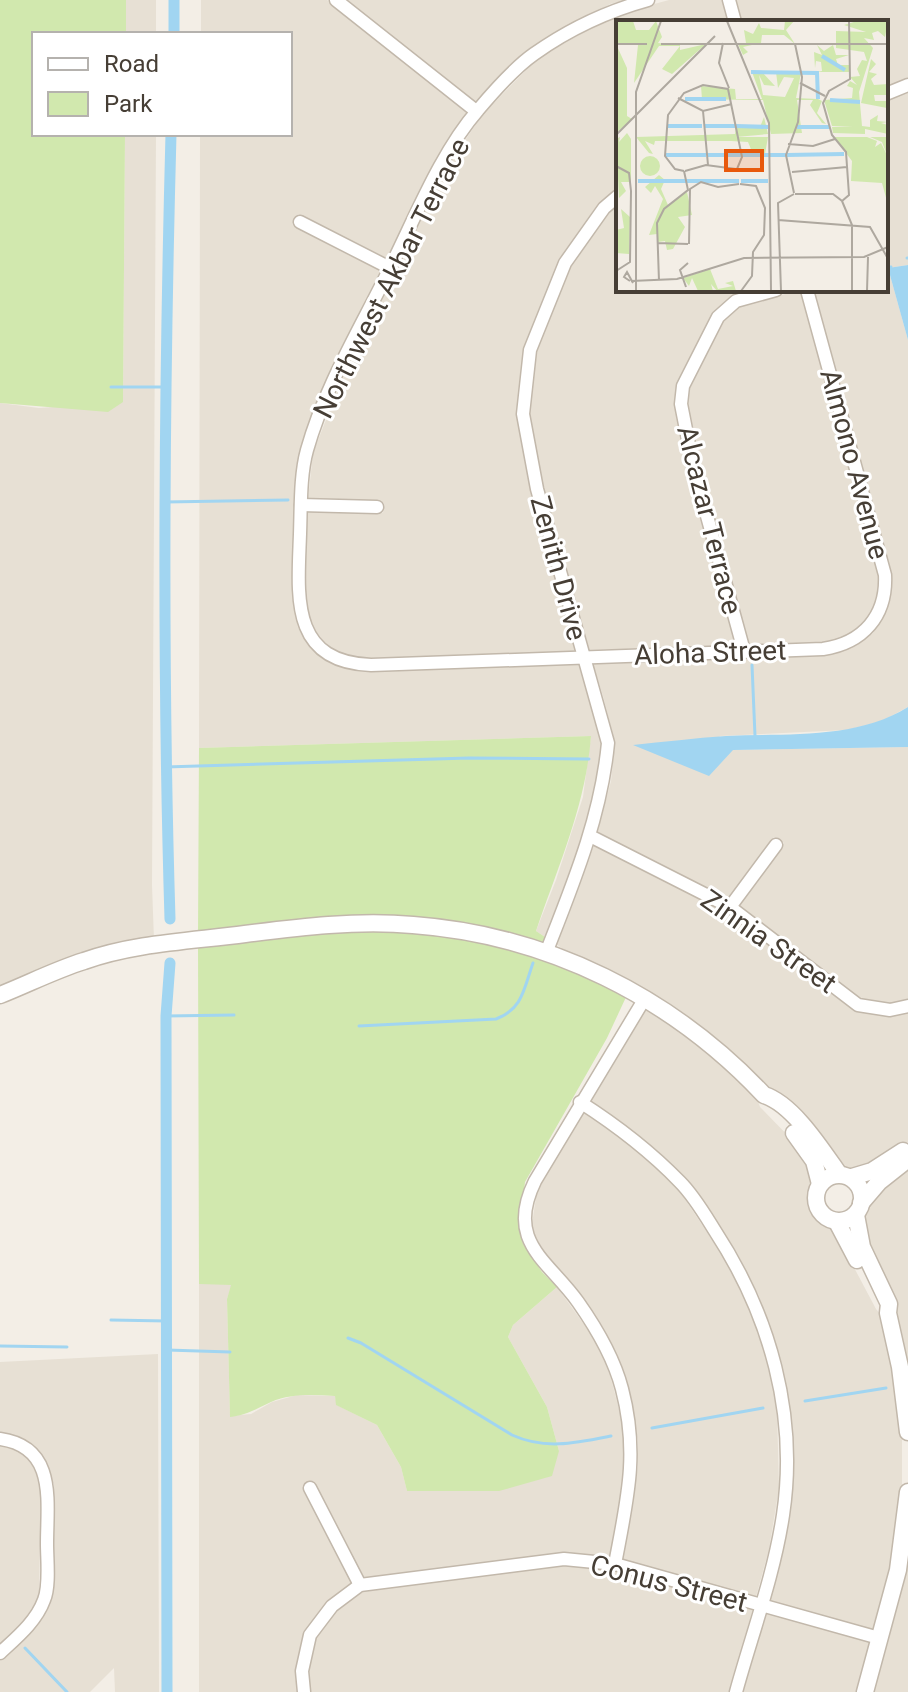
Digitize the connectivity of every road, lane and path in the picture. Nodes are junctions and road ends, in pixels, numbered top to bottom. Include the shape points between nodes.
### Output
1 (336, 0) edge
2 (648, 0) edge
3 (729, 0) edge
4 (734, 20) edge
5 (908, 85) edge
6 (888, 93) edge
7 (476, 111) junction
8 (616, 198) edge
9 (300, 222) dead end
10 (390, 268) junction
11 (769, 292) edge
12 (808, 292) edge
13 (301, 505) junction
14 (377, 507) dead end
15 (862, 634) joint
16 (319, 647) joint
17 (744, 651) junction
18 (583, 656) junction
19 (590, 836) junction
20 (776, 845) dead end
21 (730, 907) junction
22 (546, 953) junction
23 (0, 995) edge
24 (645, 998) junction
25 (908, 1006) edge
26 (764, 1095) junction
27 (580, 1102) junction
28 (908, 1148) edge
29 (908, 1159) edge
30 (846, 1175) junction
31 (820, 1184) junction
32 (859, 1209) junction
33 (837, 1222) junction
34 (888, 1313) junction
35 (908, 1432) edge
36 (0, 1439) edge
37 (310, 1488) dead end
38 (908, 1492) edge
39 (615, 1564) junction
40 (360, 1585) junction
41 (761, 1605) junction
42 (879, 1638) junction
43 (0, 1653) edge
44 (304, 1692) edge
45 (736, 1692) edge
46 (865, 1692) edge

1 - 7 street
2 - 7 street, Northwest Akbar Terrace via 612,10 532,55
3 - 4 street
5 - 6 street
7 - 10 street, Northwest Akbar Terrace via 438,169
8 - 18 street, Zenith Drive via 565,263 530,350 523,414 537,489
9 - 10 street
10 - 13 street, Northwest Akbar Terrace via 306,451
11 - 17 street, Alcazar Terrace via 736,301 718,317 683,386 681,404
12 - 15 street, Almono Avenue via 885,575 879,612
13 - 14 street
13 - 16 street, Northwest Akbar Terrace via 298,596 309,636
15 - 17 street, Aloha Street via 835,648
16 - 18 street, Aloha Street via 345,662 371,665
17 - 18 street, Aloha Street
18 - 19 street, Zenith Drive via 608,743 605,780
19 - 21 street, Zinnia Street
19 - 22 street, Zenith Drive
20 - 21 street
21 - 25 street, Zinnia Street via 858,1005 890,1010
22 - 23 street via 450,929 328,925 115,953
22 - 24 street
24 - 26 street via 707,1041
24 - 27 street
26 - 30 street via 801,1124
26 - 31 street via 765,1103 808,1151
27 - 39 street via 531,1189 526,1224 536,1254 601,1338 622,1388 632,1467
27 - 41 street via 646,1149 682,1184 753,1298 776,1368 785,1432 783,1514
28 - 30 street via 872,1171
29 - 32 street via 879,1182
30 - 31 street
30 - 32 street via 861,1187
31 - 33 street via 817,1207
32 - 33 street
32 - 34 street via 858,1237 882,1285
33 - 34 street
34 - 35 street
36 - 43 street via 34,1453 47,1485 45,1599 24,1632
37 - 40 street
38 - 42 street via 898,1570
39 - 40 street, Conus Street via 564,1559
39 - 41 street, Conus Street
40 - 44 street via 332,1606 310,1635 302,1671
41 - 42 street, Conus Street
41 - 45 street
42 - 46 street

